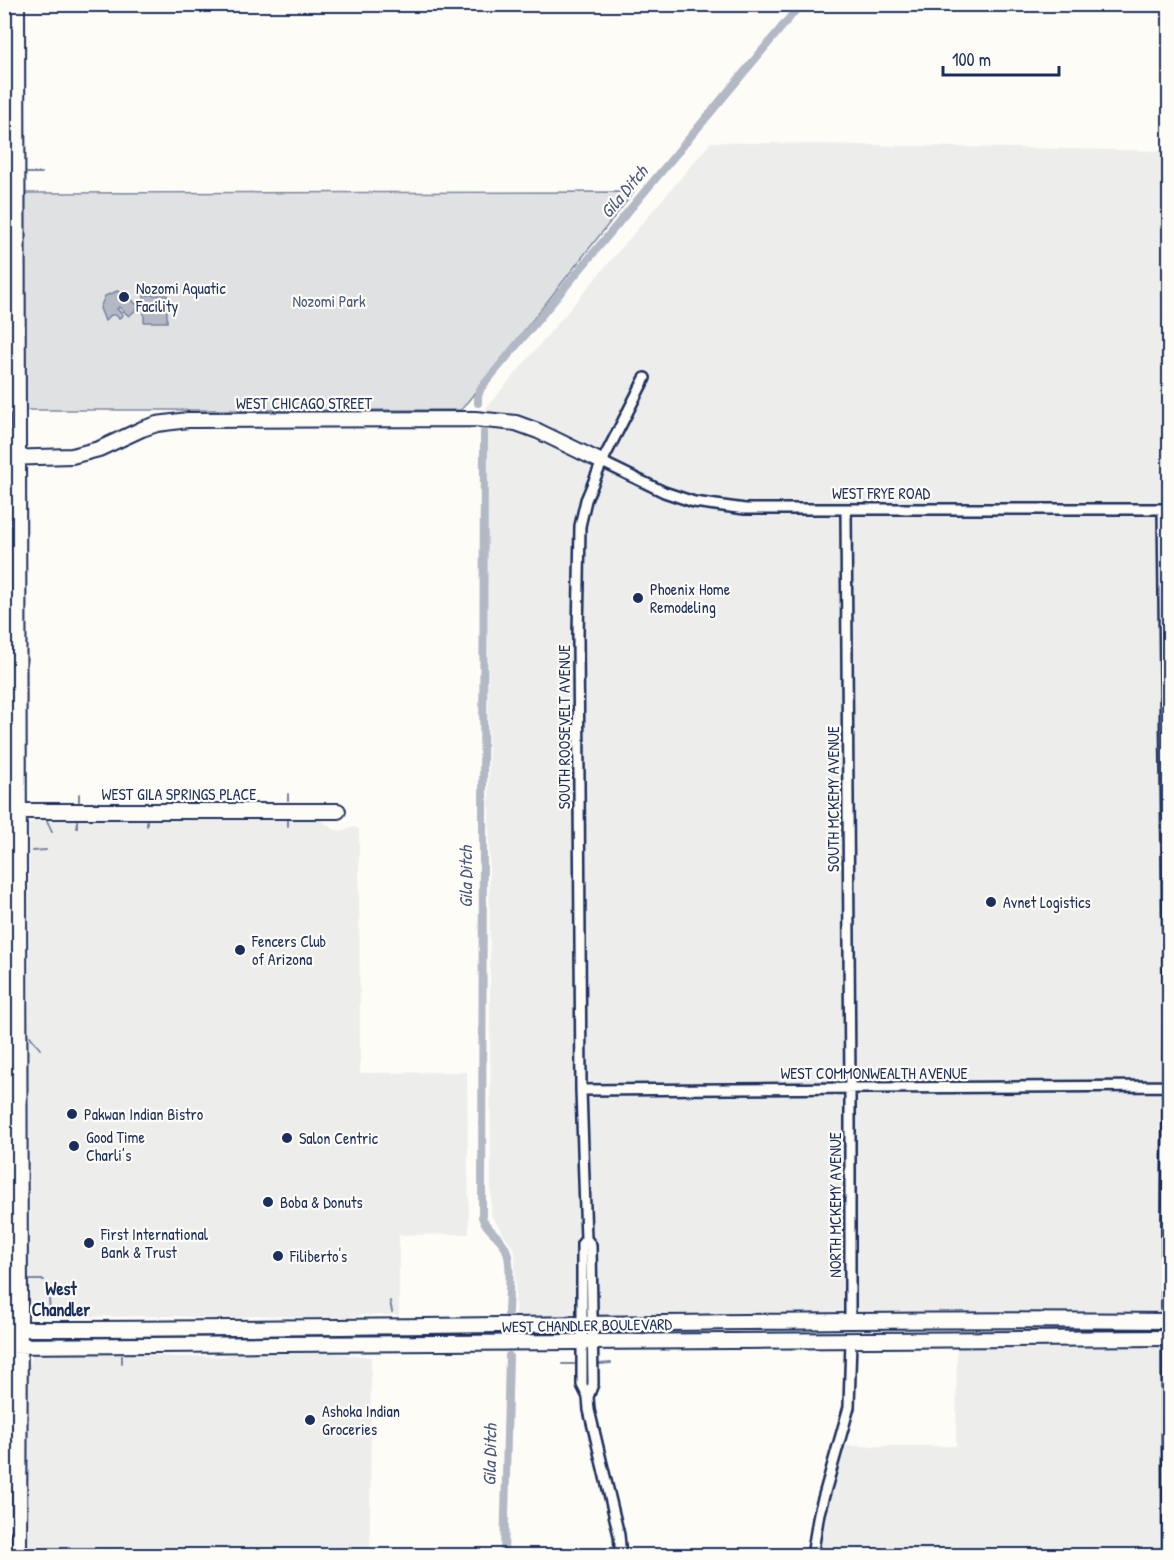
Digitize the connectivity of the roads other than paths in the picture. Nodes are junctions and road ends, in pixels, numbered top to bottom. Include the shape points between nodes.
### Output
1 (17, 4) edge
2 (4, 192) edge
3 (9, 201) edge
4 (4, 373) edge
5 (645, 378) dead end
6 (4, 404) edge
7 (4, 410) edge
8 (11, 458) edge
9 (602, 462) junction
10 (1166, 509) edge
11 (846, 510) junction
12 (4, 598) edge
13 (1168, 696) edge
14 (10, 811) edge
15 (338, 811) dead end
16 (1169, 1018) edge
17 (1167, 1086) junction
18 (10, 1087) edge
19 (850, 1088) junction
20 (582, 1090) junction
21 (20, 1177) junction
22 (7, 1202) junction
23 (850, 1321) junction
24 (1168, 1321) edge
25 (587, 1324) junction
26 (11, 1329) edge
27 (1168, 1338) edge
28 (851, 1340) junction
29 (587, 1341) junction
30 (10, 1346) edge
31 (4, 1528) edge
32 (19, 1556) edge
33 (621, 1556) edge
34 (812, 1556) edge
35 (1168, 1556) edge

1 - 3 main road
2 - 3 main road
3 - 4 main road
3 - 8 main road
5 - 9 street, SOUTH ROOSEVELT AVENUE
6 - 7 main road
8 - 9 main road, WEST CHICAGO STREET via 72,456 99,449 150,426 188,420 475,418 516,423
8 - 14 main road
9 - 11 street, WEST FRYE ROAD via 694,502 745,509
9 - 20 street, SOUTH ROOSEVELT AVENUE via 580,526
10 - 11 street, WEST FRYE ROAD
10 - 13 street
11 - 19 street, SOUTH MCKEMY AVENUE
12 - 14 main road
13 - 16 street
14 - 15 main road, WEST GILA SPRINGS PLACE
14 - 18 main road
16 - 17 street
17 - 19 street, WEST COMMONWEALTH AVENUE
17 - 24 street
18 - 21 main road
18 - 22 main road
19 - 20 street, WEST COMMONWEALTH AVENUE
19 - 23 street, NORTH MCKEMY AVENUE
20 - 25 street, SOUTH ROOSEVELT AVENUE via 586,1239 591,1245
21 - 22 main road
21 - 26 main road
22 - 26 main road
23 - 24 main road, WEST CHANDLER BOULEVARD
23 - 25 main road, WEST CHANDLER BOULEVARD
24 - 27 street
25 - 26 main road, WEST CHANDLER BOULEVARD
25 - 29 street, SOUTH ROOSEVELT AVENUE
26 - 30 main road
27 - 28 main road, WEST CHANDLER BOULEVARD
27 - 35 street
28 - 29 main road, WEST CHANDLER BOULEVARD
28 - 34 street via 849,1407 819,1513
29 - 30 main road, WEST CHANDLER BOULEVARD
29 - 33 street, SOUTH ROOSEVELT AVENUE via 582,1385 588,1397
30 - 31 main road
30 - 32 main road

